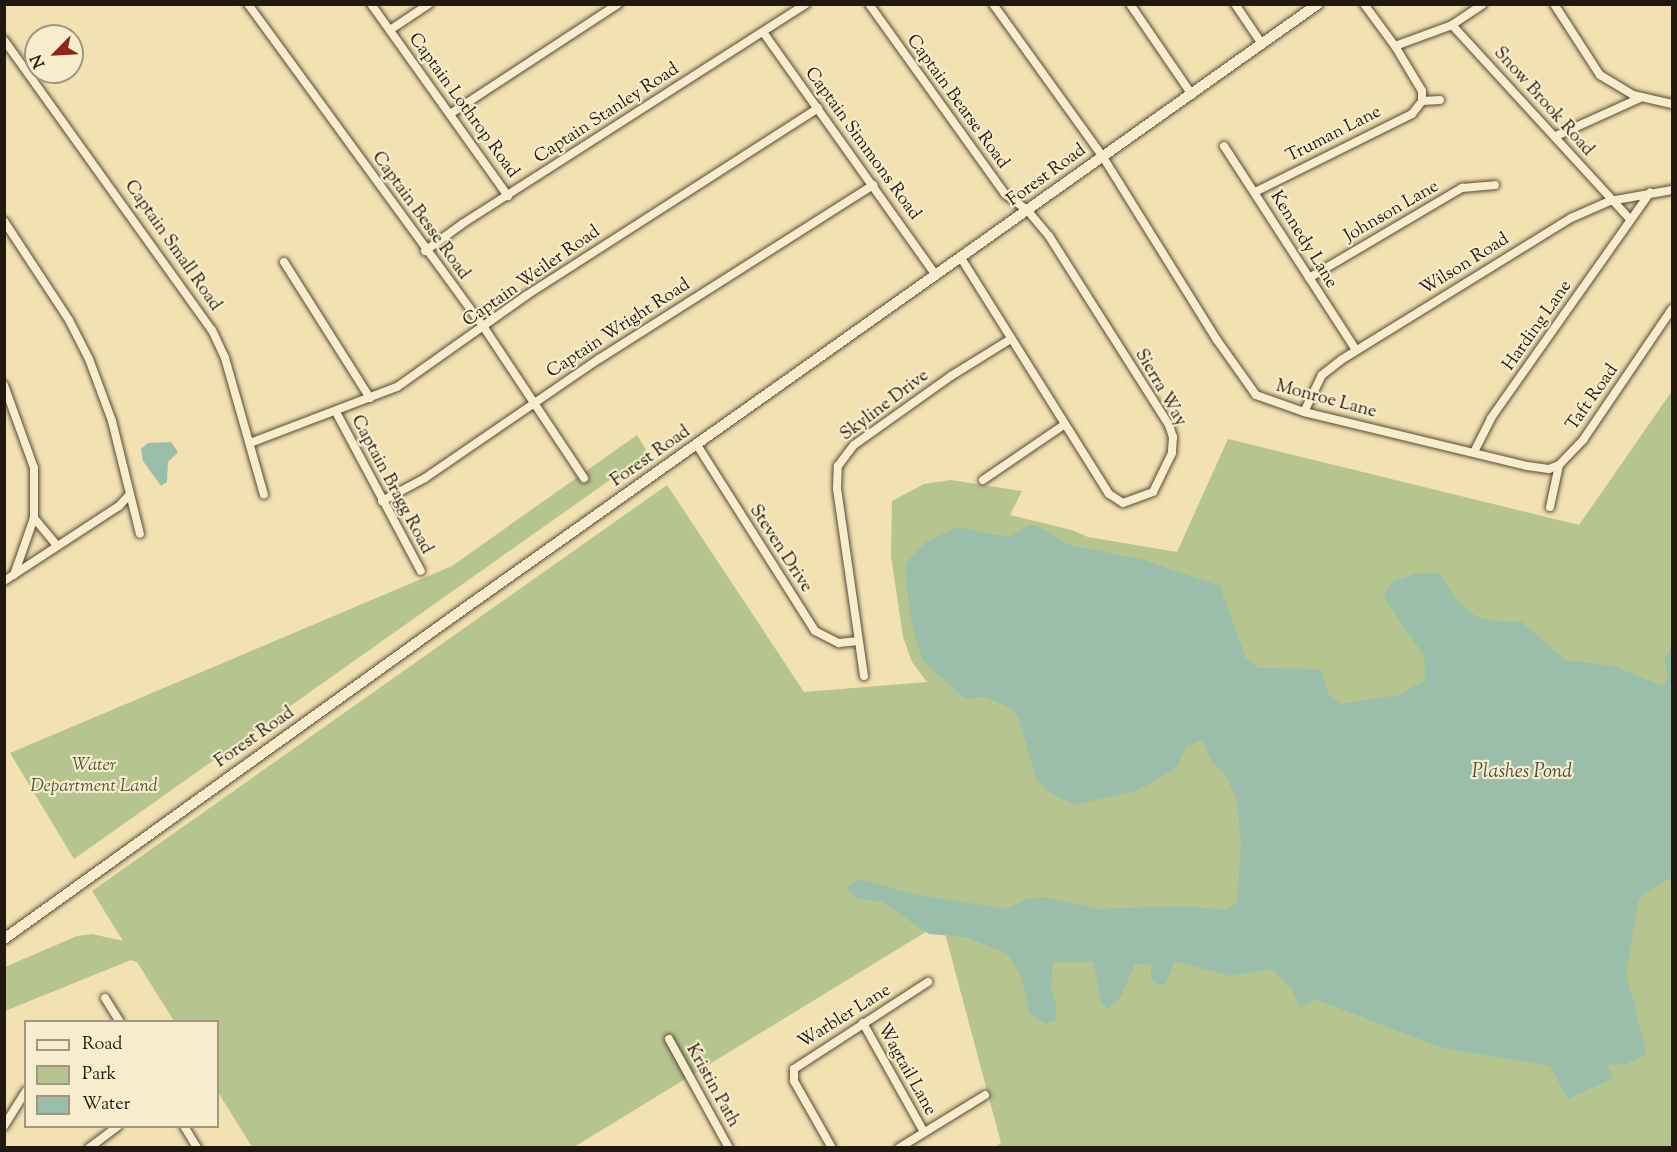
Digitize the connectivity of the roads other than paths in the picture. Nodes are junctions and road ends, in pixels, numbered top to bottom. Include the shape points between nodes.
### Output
1 (248, 4) edge
2 (371, 4) edge
3 (429, 4) edge
4 (618, 4) edge
5 (806, 4) edge
6 (869, 4) edge
7 (993, 4) edge
8 (1130, 4) edge
9 (1235, 4) edge
10 (1318, 4) edge
11 (1364, 4) edge
12 (1483, 4) edge
13 (1554, 4) edge
14 (1452, 25) junction
15 (390, 30) junction
16 (763, 32) junction
17 (4, 40) edge
18 (1262, 44) junction
19 (1395, 46) junction
20 (1192, 94) junction
21 (1640, 98) junction
22 (1440, 100) dead end
23 (1422, 101) junction
24 (1672, 104) edge
25 (818, 108) junction
26 (450, 114) junction
27 (1556, 136) junction
28 (1224, 146) dead end
29 (1103, 156) junction
30 (873, 185) junction
31 (1495, 185) dead end
32 (1672, 190) edge
33 (1255, 192) junction
34 (1650, 193) junction
35 (508, 196) junction
36 (1610, 201) junction
37 (1028, 210) junction
38 (1629, 218) junction
39 (4, 221) edge
40 (425, 251) junction
41 (961, 258) junction
42 (284, 262) dead end
43 (936, 275) junction
44 (1309, 278) junction
45 (1672, 309) edge
46 (485, 329) junction
47 (1011, 339) junction
48 (1356, 350) junction
49 (4, 385) edge
50 (370, 398) junction
51 (534, 402) junction
52 (336, 412) junction
53 (1304, 412) junction
54 (1065, 424) junction
55 (250, 443) junction
56 (697, 445) junction
57 (1474, 452) junction
58 (1559, 465) junction
59 (584, 478) dead end
60 (984, 480) dead end
61 (130, 494) junction
62 (264, 495) dead end
63 (382, 501) junction
64 (1550, 507) dead end
65 (34, 518) junction
66 (140, 534) dead end
67 (57, 545) junction
68 (421, 571) dead end
69 (14, 575) junction
70 (4, 581) edge
71 (858, 641) junction
72 (864, 676) dead end
73 (4, 939) edge
74 (928, 982) dead end
75 (105, 998) dead end
76 (119, 1020) edge
77 (862, 1023) junction
78 (669, 1039) dead end
79 (24, 1094) edge
80 (985, 1095) dead end
81 (4, 1126) edge
82 (115, 1128) edge
83 (185, 1128) edge
84 (924, 1132) junction
85 (89, 1148) edge
86 (197, 1148) edge
87 (729, 1148) edge
88 (832, 1148) edge
89 (899, 1148) edge

1 - 40 street, Captain Besse Road
2 - 15 street, Captain Lothrop Road
3 - 15 street
4 - 26 street
5 - 16 street, Captain Stanley Road
6 - 37 street, Captain Bearse Road via 1005,194
7 - 29 street, Monroe Lane
8 - 20 street
9 - 18 street
10 - 18 main road, Forest Road
11 - 19 street
12 - 14 street
13 - 21 street via 1592,66 1621,89
14 - 19 street
14 - 27 street, Snow Brook Road
15 - 26 street, Captain Lothrop Road
16 - 25 street, Captain Simmons Road
16 - 35 street, Captain Stanley Road
17 - 55 street, Captain Small Road via 212,330 225,358
18 - 20 main road, Forest Road
19 - 23 street via 1422,91
20 - 29 main road, Forest Road
21 - 24 street
21 - 27 street
22 - 23 street
23 - 33 street, Truman Lane via 1412,114
25 - 30 street, Captain Simmons Road
25 - 46 street, Captain Weiler Road via 527,295
26 - 35 street, Captain Lothrop Road
27 - 36 street, Snow Brook Road
28 - 33 street, Kennedy Lane
29 - 37 main road, Forest Road
29 - 53 street, Monroe Lane via 1249,387 1266,400
30 - 43 street, Captain Simmons Road
30 - 51 street, Captain Wright Road
31 - 44 street, Johnson Lane via 1462,188
32 - 34 street, Wilson Road
33 - 44 street, Kennedy Lane
34 - 36 street, Wilson Road
34 - 38 street, Harding Lane
35 - 40 street, Captain Stanley Road
36 - 38 street
36 - 48 street, Wilson Road via 1571,218
37 - 41 main road, Forest Road
37 - 54 street, Sierra Way via 1049,236 1169,425 1173,443 1158,488 1130,502 1117,500 1102,485
38 - 57 street, Harding Lane via 1491,418
39 - 61 street via 69,320 89,359 112,421
40 - 46 street, Captain Besse Road
41 - 43 main road, Forest Road
41 - 47 street, Sierra Way
42 - 50 street
43 - 56 main road, Forest Road
44 - 48 street, Kennedy Lane
45 - 58 street, Taft Road via 1583,440
46 - 50 street, Captain Weiler Road via 397,387
46 - 51 street, Captain Besse Road
47 - 54 street, Sierra Way
47 - 71 street, Skyline Drive via 854,445 838,466 837,489
48 - 53 street, Wilson Road via 1322,375
49 - 65 street via 34,468
50 - 52 street, Captain Weiler Road
51 - 59 street, Captain Besse Road
51 - 63 street, Captain Wright Road via 425,478
52 - 55 street, Captain Weiler Road
52 - 63 street, Captain Bragg Road
53 - 57 street, Monroe Lane
54 - 60 street
55 - 62 street, Captain Small Road
56 - 71 street, Steven Drive via 815,631 839,642
56 - 73 main road, Forest Road
57 - 58 street, Monroe Lane via 1544,469
58 - 64 street
61 - 66 street
61 - 67 street via 119,506
63 - 68 street, Captain Bragg Road
65 - 67 street
65 - 69 street
67 - 69 street
69 - 70 street
71 - 72 street, Skyline Drive
74 - 77 street, Warbler Lane
75 - 76 street
77 - 84 street, Wagtail Lane
77 - 88 street, Warbler Lane via 796,1065 792,1074
78 - 87 street, Kristin Path
79 - 81 street
80 - 84 street
82 - 85 street
83 - 86 street
84 - 89 street

